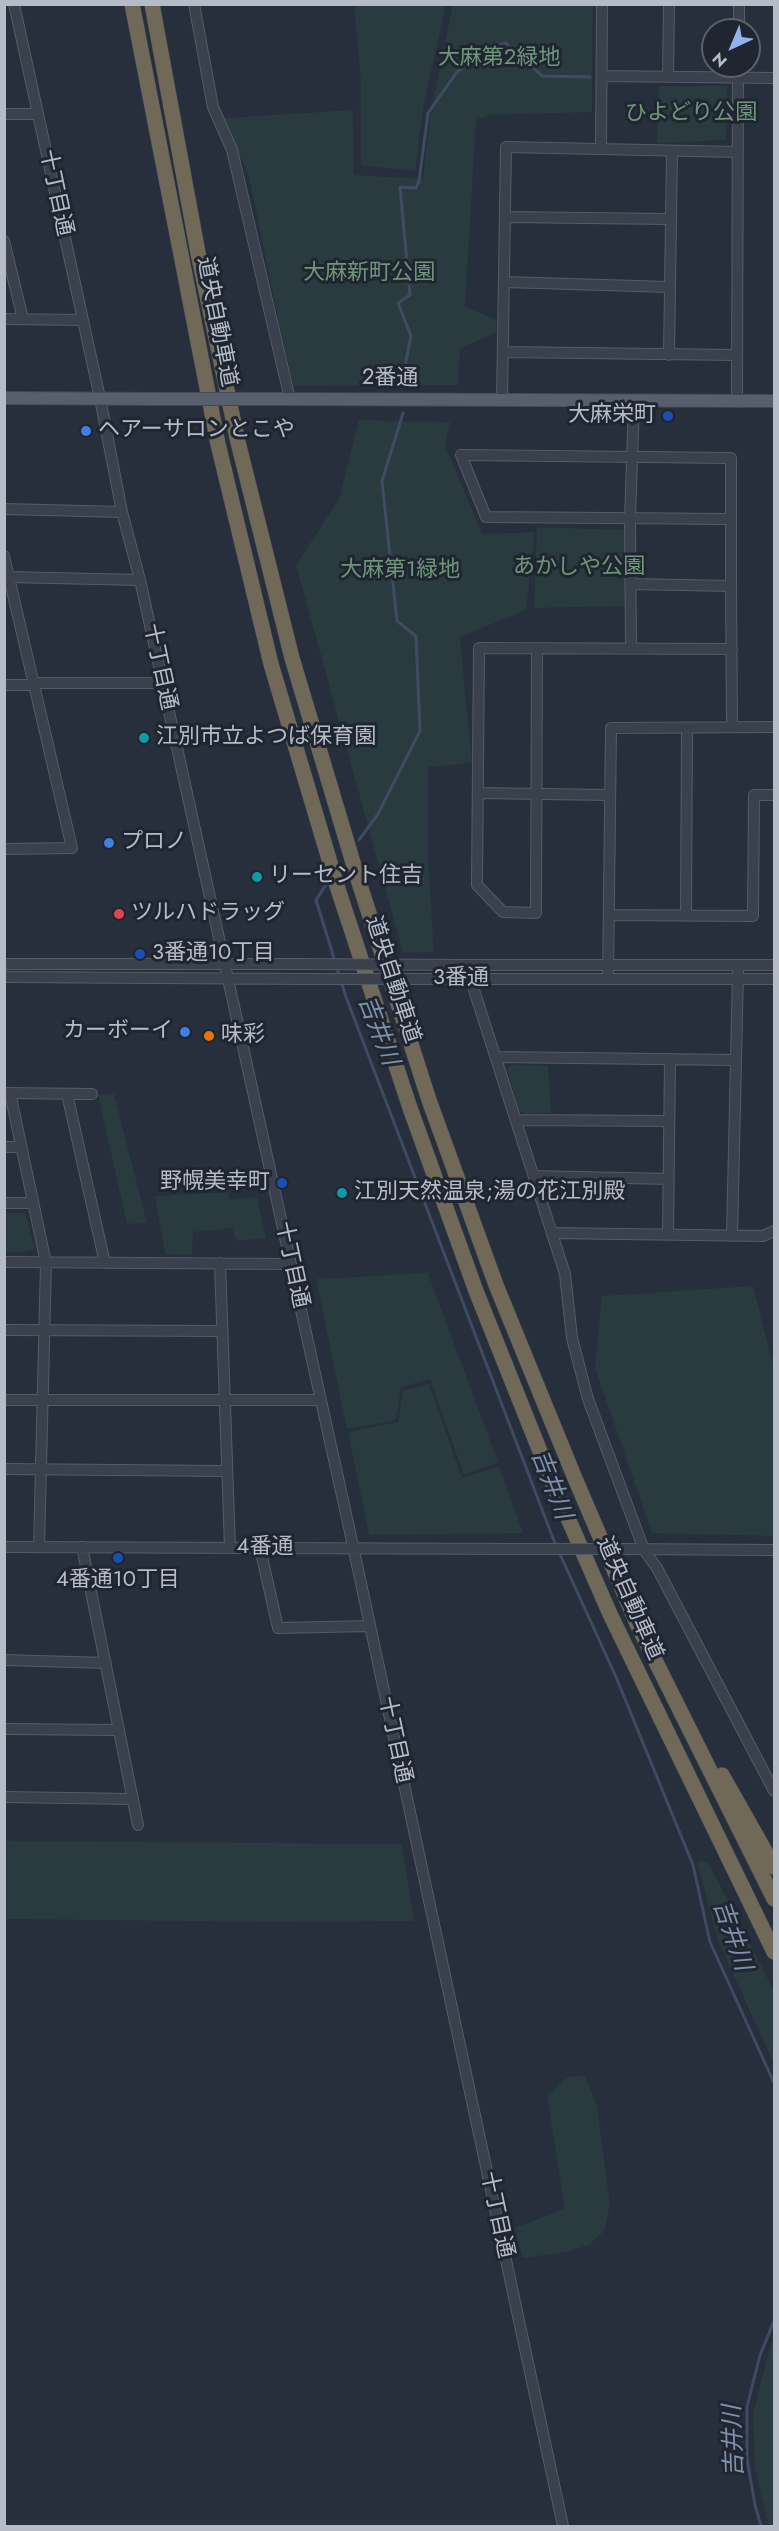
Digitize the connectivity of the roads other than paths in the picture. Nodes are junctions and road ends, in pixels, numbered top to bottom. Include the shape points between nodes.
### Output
1 (14, 4) edge
2 (132, 4) edge
3 (152, 4) edge
4 (194, 4) edge
5 (602, 4) edge
6 (669, 4) edge
7 (701, 75) edge
8 (602, 76) junction
9 (668, 77) junction
10 (738, 78) edge
11 (4, 114) edge
12 (38, 114) junction
13 (601, 149) junction
14 (672, 151) junction
15 (738, 152) junction
16 (505, 217) junction
17 (669, 219) junction
18 (4, 241) edge
19 (504, 282) junction
20 (669, 287) junction
21 (4, 319) edge
22 (23, 320) junction
23 (83, 320) junction
24 (504, 352) junction
25 (669, 355) junction
26 (736, 355) junction
27 (4, 398) edge
28 (100, 398) junction
29 (284, 399) junction
30 (502, 401) junction
31 (774, 401) edge
32 (634, 402) junction
33 (737, 402) junction
34 (631, 457) junction
35 (4, 509) edge
36 (122, 512) junction
37 (630, 519) junction
38 (731, 519) junction
39 (4, 556) edge
40 (9, 577) junction
41 (140, 580) junction
42 (631, 584) junction
43 (731, 586) junction
44 (537, 648) junction
45 (631, 649) junction
46 (732, 649) junction
47 (162, 683) junction
48 (33, 684) junction
49 (4, 685) edge
50 (732, 727) junction
51 (774, 727) edge
52 (687, 728) junction
53 (478, 793) junction
54 (536, 794) junction
55 (610, 795) junction
56 (774, 795) edge
57 (5, 846) edge
58 (609, 915) junction
59 (686, 916) junction
60 (4, 964) edge
61 (223, 964) junction
62 (466, 965) junction
63 (609, 965) junction
64 (738, 965) junction
65 (774, 965) edge
66 (4, 977) edge
67 (228, 977) junction
68 (471, 979) junction
69 (608, 979) junction
70 (738, 979) junction
71 (774, 979) edge
72 (496, 1057) junction
73 (670, 1059) junction
74 (736, 1060) junction
75 (7, 1093) edge
76 (67, 1094) junction
77 (92, 1094) dead end
78 (517, 1120) junction
79 (669, 1121) junction
80 (4, 1147) edge
81 (20, 1147) junction
82 (534, 1176) junction
83 (669, 1179) junction
84 (4, 1203) edge
85 (33, 1203) junction
86 (774, 1231) edge
87 (552, 1233) junction
88 (668, 1235) junction
89 (732, 1236) junction
90 (4, 1262) edge
91 (46, 1263) junction
92 (105, 1263) junction
93 (220, 1263) junction
94 (291, 1264) junction
95 (4, 1330) edge
96 (44, 1331) junction
97 (223, 1331) junction
98 (4, 1400) edge
99 (43, 1400) junction
100 (225, 1400) junction
101 (321, 1400) junction
102 (4, 1469) edge
103 (41, 1470) junction
104 (227, 1471) junction
105 (4, 1547) edge
106 (39, 1547) junction
107 (82, 1547) junction
108 (230, 1548) junction
109 (260, 1548) junction
110 (353, 1548) junction
111 (644, 1550) junction
112 (774, 1550) edge
113 (370, 1626) junction
114 (638, 1626) junction
115 (4, 1660) edge
116 (106, 1663) junction
117 (4, 1729) edge
118 (119, 1730) junction
119 (774, 1791) edge
120 (4, 1797) edge
121 (133, 1799) junction
122 (138, 1825) dead end
123 (774, 1867) edge
124 (774, 1899) edge
125 (773, 1950) edge
126 (563, 2526) edge

1 - 12 street, 十丁目通
2 - 125 highway, 道央自動車道 via 218,444 271,664 402,1086 476,1292 553,1484 610,1614
3 - 114 highway, 道央自動車道 via 237,438 292,658 357,876 429,1100 496,1286
4 - 29 street via 213,107 240,179
5 - 8 street
6 - 9 street
7 - 9 street
8 - 9 street
8 - 13 street
10 - 15 street
11 - 12 street
12 - 23 street, 十丁目通
13 - 14 street
13 - 16 street via 506,147
14 - 15 street
14 - 17 street
15 - 26 street
16 - 17 street
16 - 19 street
17 - 20 street
18 - 22 street
19 - 20 street
19 - 24 street
20 - 25 street
21 - 22 street
22 - 23 street
23 - 28 street, 十丁目通
24 - 25 street
24 - 30 street
25 - 26 street
26 - 33 street
27 - 28 main road, 2番通
28 - 29 main road, 2番通, bridge
28 - 36 street, 十丁目通
29 - 30 main road, 2番通
30 - 32 main road, 2番通
31 - 33 main road, 2番通
32 - 33 main road, 2番通
32 - 34 street
34 - 37 street
34 - 37 street via 461,455 486,518
34 - 38 street via 731,458
35 - 36 street
36 - 41 street, 十丁目通
37 - 38 street
37 - 42 street
38 - 43 street
39 - 40 street
40 - 41 street
40 - 48 street
41 - 47 street, 十丁目通
42 - 43 street
42 - 45 street
43 - 46 street
44 - 45 street
44 - 53 street via 479,648
44 - 54 street
45 - 46 street
46 - 50 street
47 - 48 street
47 - 61 street, 十丁目通
48 - 49 street
48 - 57 street via 72,848
50 - 51 street
50 - 52 street
52 - 55 street via 611,728
52 - 59 street
53 - 54 street
53 - 54 street via 477,885 504,912 536,913
54 - 55 street
55 - 58 street
56 - 59 street via 754,795 753,916
58 - 59 street
58 - 63 street
60 - 61 street, 3番通
61 - 62 street, 3番通, bridge
61 - 67 street, 十丁目通
62 - 63 street, 3番通
62 - 68 street
63 - 64 street, 3番通
63 - 69 street
64 - 65 street, 3番通
64 - 70 street
66 - 67 street, 3番通
67 - 68 street, 3番通, bridge
67 - 94 street, 十丁目通
68 - 69 street, 3番通
68 - 72 street
69 - 70 street, 3番通
70 - 71 street, 3番通
70 - 74 street
72 - 73 street
72 - 78 street
73 - 74 street
73 - 79 street
74 - 89 street
75 - 76 street
75 - 81 street
76 - 77 street
76 - 92 street
78 - 79 street
78 - 82 street
79 - 83 street
80 - 81 street
81 - 85 street
82 - 83 street
82 - 87 street
83 - 88 street
84 - 85 street
85 - 91 street
86 - 89 street via 763,1236
87 - 88 street
87 - 111 street via 565,1274 579,1374
88 - 89 street
90 - 91 street
91 - 92 street
91 - 96 street
92 - 93 street
93 - 94 street
93 - 97 street
94 - 101 street, 十丁目通
95 - 96 street
96 - 97 street
96 - 99 street
97 - 100 street
98 - 99 street
99 - 100 street
99 - 103 street
100 - 101 street
100 - 104 street
101 - 110 street, 十丁目通
102 - 103 street
103 - 104 street
103 - 106 street
104 - 108 street
105 - 106 street, 4番通
106 - 107 street, 4番通
107 - 108 street, 4番通
107 - 116 street
108 - 109 street, 4番通
109 - 110 street, 4番通
109 - 113 street via 278,1628
110 - 111 street, 4番通, bridge
110 - 113 street, 十丁目通
111 - 112 street
111 - 119 street
113 - 126 street, 十丁目通
114 - 123 highway
114 - 124 highway, 道央自動車道
115 - 116 street
116 - 118 street
117 - 118 street
118 - 121 street
120 - 121 street
121 - 122 street

